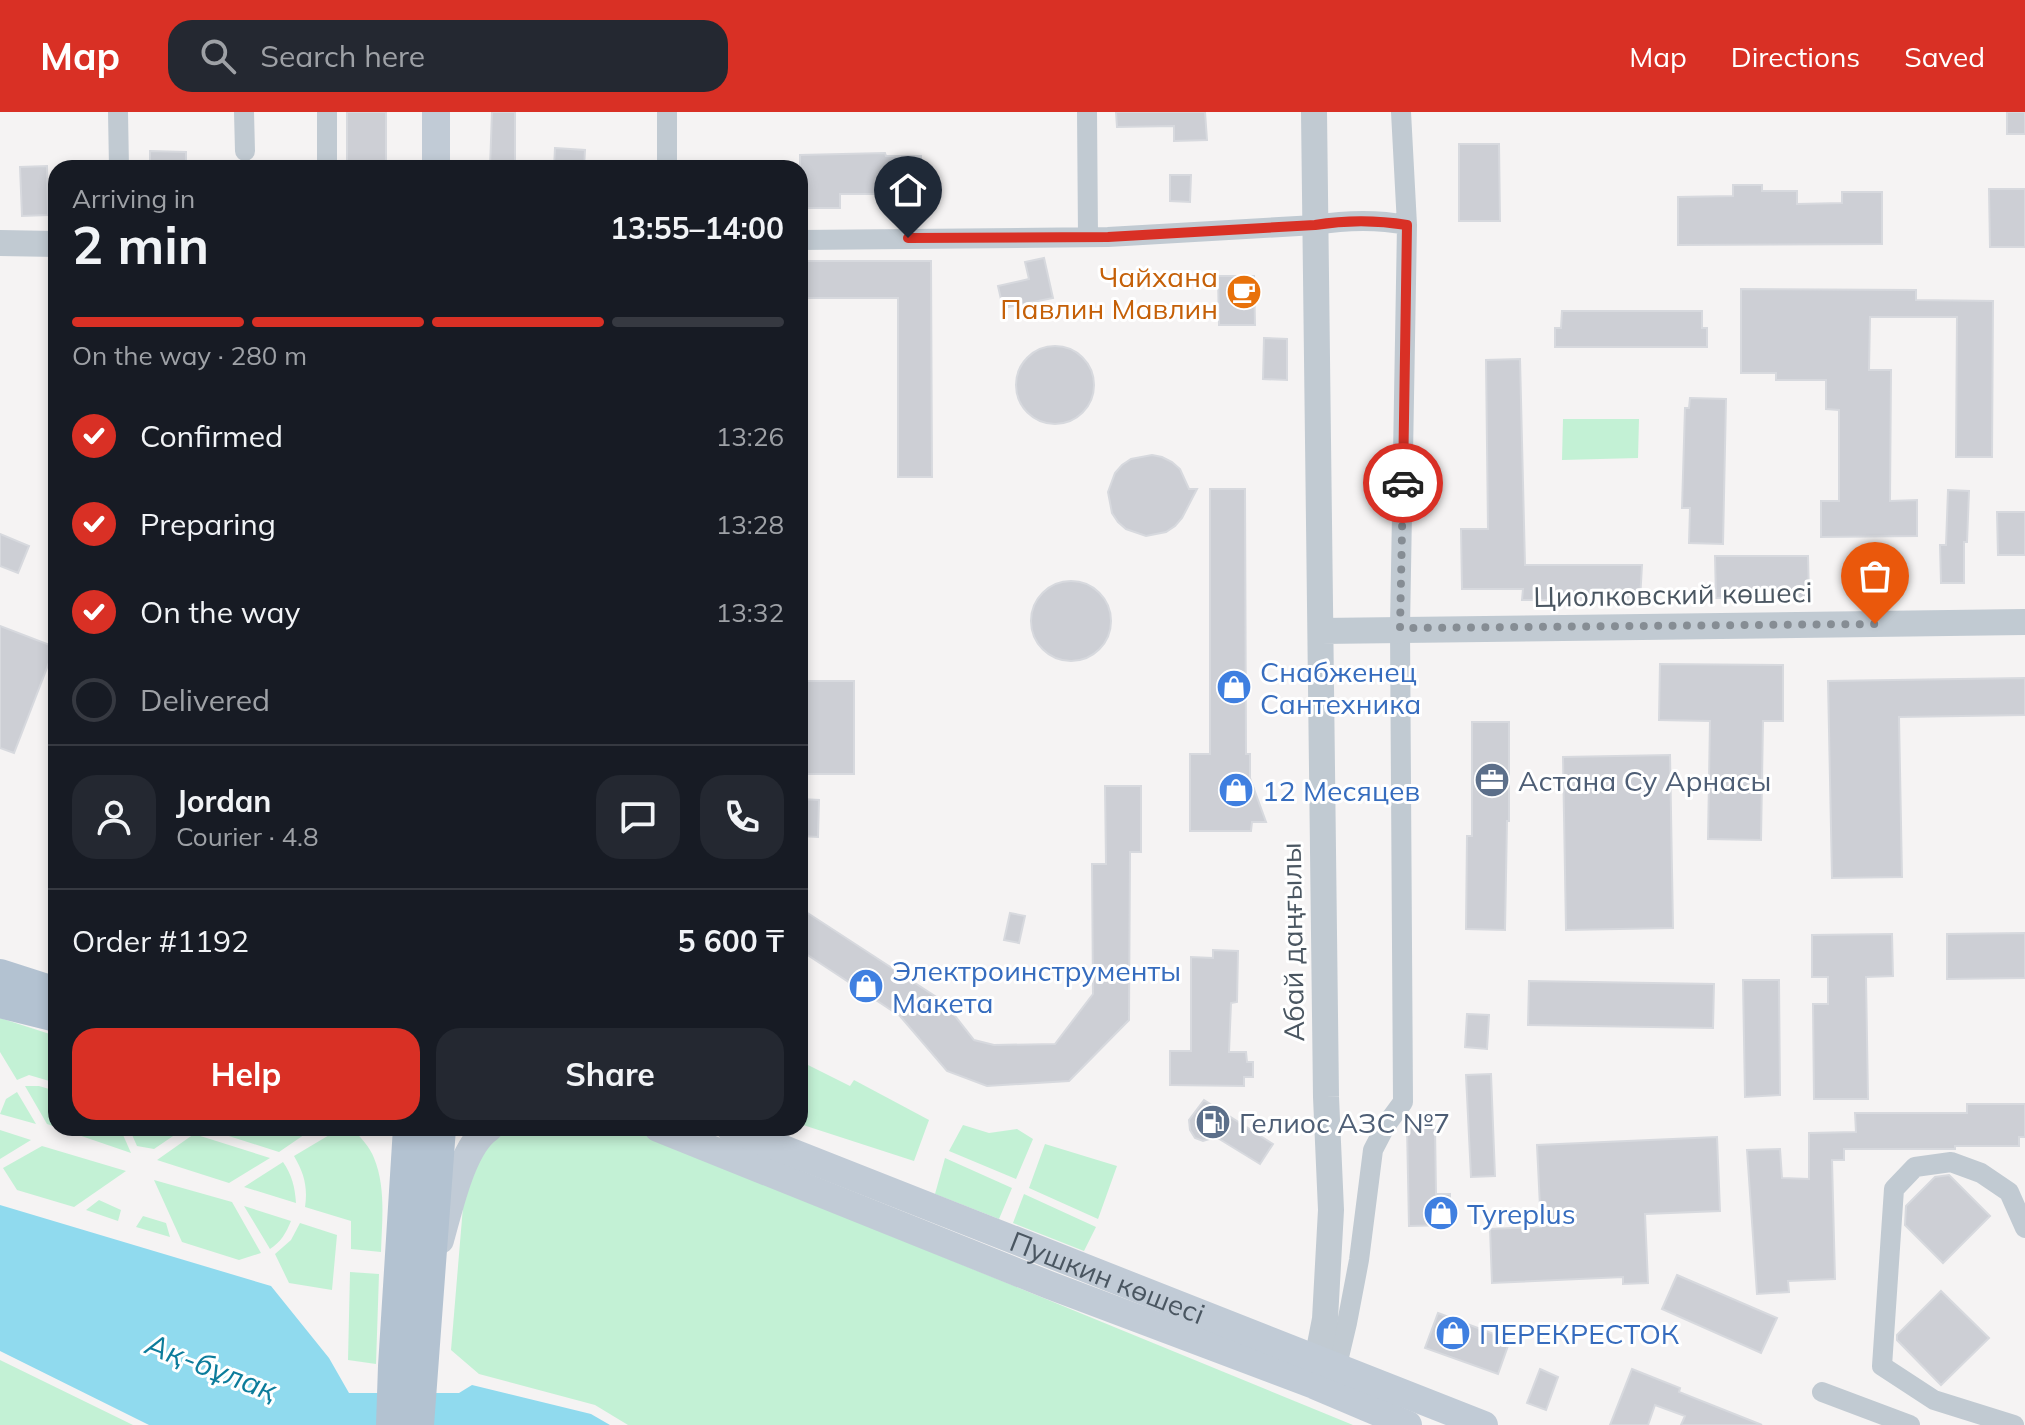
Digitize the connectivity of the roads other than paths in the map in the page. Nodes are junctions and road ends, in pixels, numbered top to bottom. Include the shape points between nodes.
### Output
1 (118, 112) edge
2 (244, 112) edge
3 (327, 112) edge
4 (436, 112) edge
5 (667, 112) edge
6 (1087, 112) edge
7 (1314, 112) edge
8 (1401, 112) edge
9 (245, 151) dead end
10 (119, 160) edge
11 (327, 160) edge
12 (436, 160) edge
13 (667, 160) edge
14 (1315, 225) junction
15 (1407, 225) junction
16 (1088, 236) junction
17 (808, 240) edge
18 (0, 243) edge
19 (48, 244) edge
20 (2025, 622) edge
21 (1400, 628) junction
22 (1321, 631) junction
23 (0, 975) edge
24 (48, 990) edge
25 (0, 1002) edge
26 (48, 1014) edge
27 (409, 1136) edge
28 (439, 1136) edge
29 (481, 1136) edge
30 (678, 1136) edge
31 (749, 1136) edge
32 (2025, 1228) edge
33 (429, 1275) junction
34 (408, 1365) junction
35 (1324, 1376) junction
36 (1822, 1392) dead end
37 (392, 1425) edge
38 (418, 1425) edge
39 (1408, 1425) edge
40 (1484, 1425) edge
41 (1910, 1425) edge
42 (2014, 1425) edge

1 - 10 street
2 - 9 street
3 - 11 street
4 - 12 main road
5 - 13 street
6 - 16 street
7 - 14 street, Абай даңғылы
8 - 15 street
14 - 15 street via 1380,220
14 - 16 street
14 - 22 street, Абай даңғылы
15 - 21 street
16 - 17 street
18 - 19 street
20 - 21 street, Циолковский көшесі
21 - 22 street, Циолковский көшесі
21 - 35 street via 1403,1102 1373,1150 1347,1323
22 - 35 street, Абай даңғылы via 1331,1210
23 - 24 main road
25 - 26 main road
27 - 34 main road
28 - 33 main road
29 - 33 main road via 462,1166
30 - 35 main road, Пушкин көшесі via 1049,1285
31 - 35 main road, Пушкин көшесі
32 - 42 street via 2009,1192 1981,1173 1951,1162 1915,1167 1894,1189 1882,1366 1934,1400
33 - 34 main road
34 - 37 main road
34 - 38 main road
35 - 39 main road, Пушкин көшесі
35 - 40 main road, Пушкин көшесі
36 - 41 street

